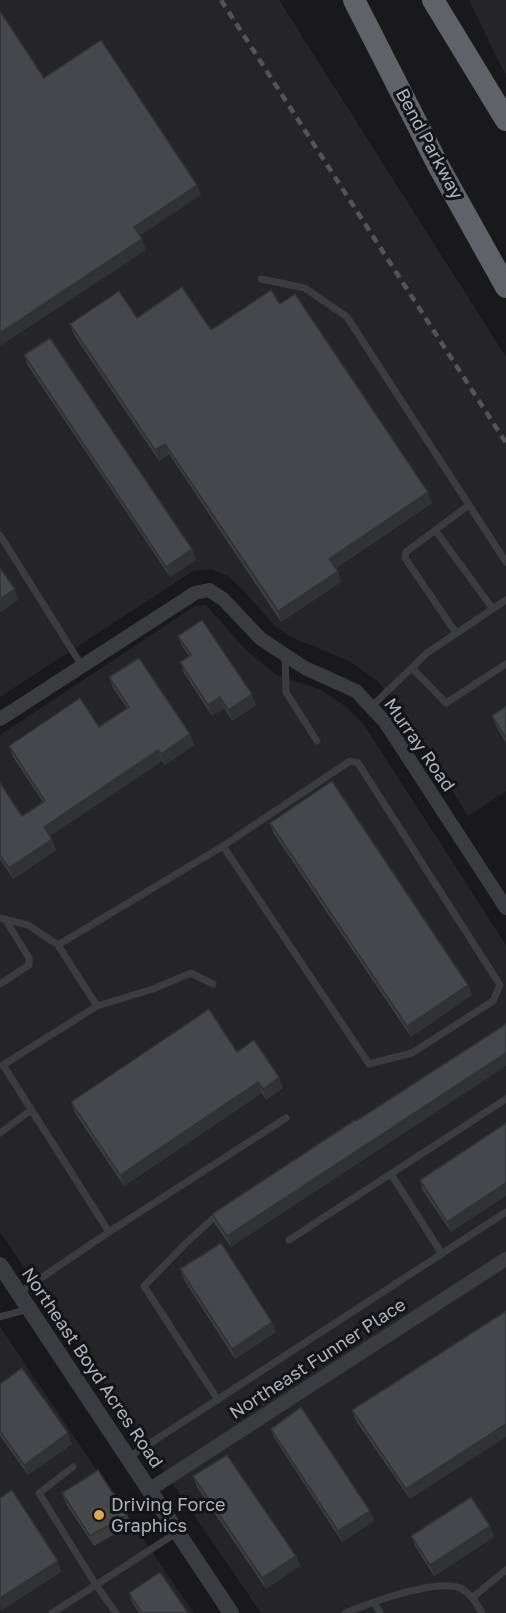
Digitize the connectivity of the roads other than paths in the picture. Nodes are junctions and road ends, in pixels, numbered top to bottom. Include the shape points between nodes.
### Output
1 (337, 0) edge
2 (354, 0) edge
3 (433, 0) edge
4 (442, 0) edge
5 (476, 70) junction
6 (506, 120) edge
7 (439, 167) junction
8 (261, 279) dead end
9 (506, 287) edge
10 (469, 505) junction
11 (435, 530) junction
12 (0, 535) edge
13 (506, 562) edge
14 (506, 600) edge
15 (493, 609) junction
16 (456, 633) junction
17 (285, 655) junction
18 (506, 664) edge
19 (82, 666) junction
20 (412, 668) junction
21 (371, 707) junction
22 (0, 719) edge
23 (317, 741) dead end
24 (223, 846) junction
25 (506, 908) edge
26 (3, 919) edge
27 (58, 945) junction
28 (0, 984) edge
29 (213, 984) dead end
30 (97, 1006) junction
31 (506, 1099) edge
32 (32, 1110) junction
33 (286, 1118) dead end
34 (0, 1133) edge
35 (391, 1174) junction
36 (223, 1210) edge
37 (506, 1212) edge
38 (109, 1232) junction
39 (289, 1240) dead end
40 (442, 1254) junction
41 (506, 1259) edge
42 (0, 1265) edge
43 (19, 1293) junction
44 (29, 1309) junction
45 (0, 1317) edge
46 (218, 1400) junction
47 (129, 1457) junction
48 (73, 1467) dead end
49 (149, 1490) junction
50 (178, 1531) junction
51 (506, 1570) edge
52 (96, 1585) junction
53 (473, 1597) junction
54 (374, 1602) junction
55 (52, 1613) edge
56 (116, 1613) edge
57 (231, 1613) edge
58 (345, 1613) edge
59 (380, 1613) edge
60 (482, 1613) edge

1 - 7 highway
2 - 7 highway, Bend Parkway
3 - 5 highway
4 - 5 highway
5 - 6 highway
7 - 9 highway, Bend Parkway
8 - 10 lane via 305,288 347,317
10 - 11 lane
10 - 13 lane
11 - 15 lane
11 - 16 lane via 406,552 405,558
12 - 19 lane
14 - 15 lane
15 - 16 lane
16 - 20 lane
17 - 19 street, Murray Road via 261,639 223,598 209,590 195,593
17 - 21 street, Murray Road via 356,692
17 - 23 lane via 286,692
18 - 20 lane via 446,703
19 - 22 street, Murray Road
20 - 21 lane
21 - 25 street, Murray Road via 385,722
24 - 24 lane via 350,761 358,763 500,985 494,1001 412,1053 369,1064
24 - 27 lane
26 - 27 lane via 28,926
26 - 28 lane via 29,958 29,965
27 - 30 lane
29 - 30 lane via 191,973
30 - 32 lane via 3,1065
31 - 35 lane
32 - 34 lane
32 - 38 lane
33 - 38 lane
35 - 39 lane
35 - 40 lane
36 - 46 lane via 144,1286
37 - 40 lane
38 - 43 lane
40 - 46 lane
41 - 49 street, Northeast Funner Place
42 - 43 street, Northeast Boyd Acres Road
43 - 44 street, Northeast Boyd Acres Road
44 - 45 lane
44 - 47 street, Northeast Boyd Acres Road
46 - 47 lane
47 - 49 street, Northeast Boyd Acres Road
48 - 52 lane via 39,1493
49 - 50 street, Northeast Boyd Acres Road
50 - 52 lane
50 - 57 street, Northeast Boyd Acres Road
51 - 53 lane
52 - 55 lane
52 - 56 lane
53 - 54 lane via 458,1587 436,1586
53 - 60 lane
54 - 58 lane
54 - 59 lane

